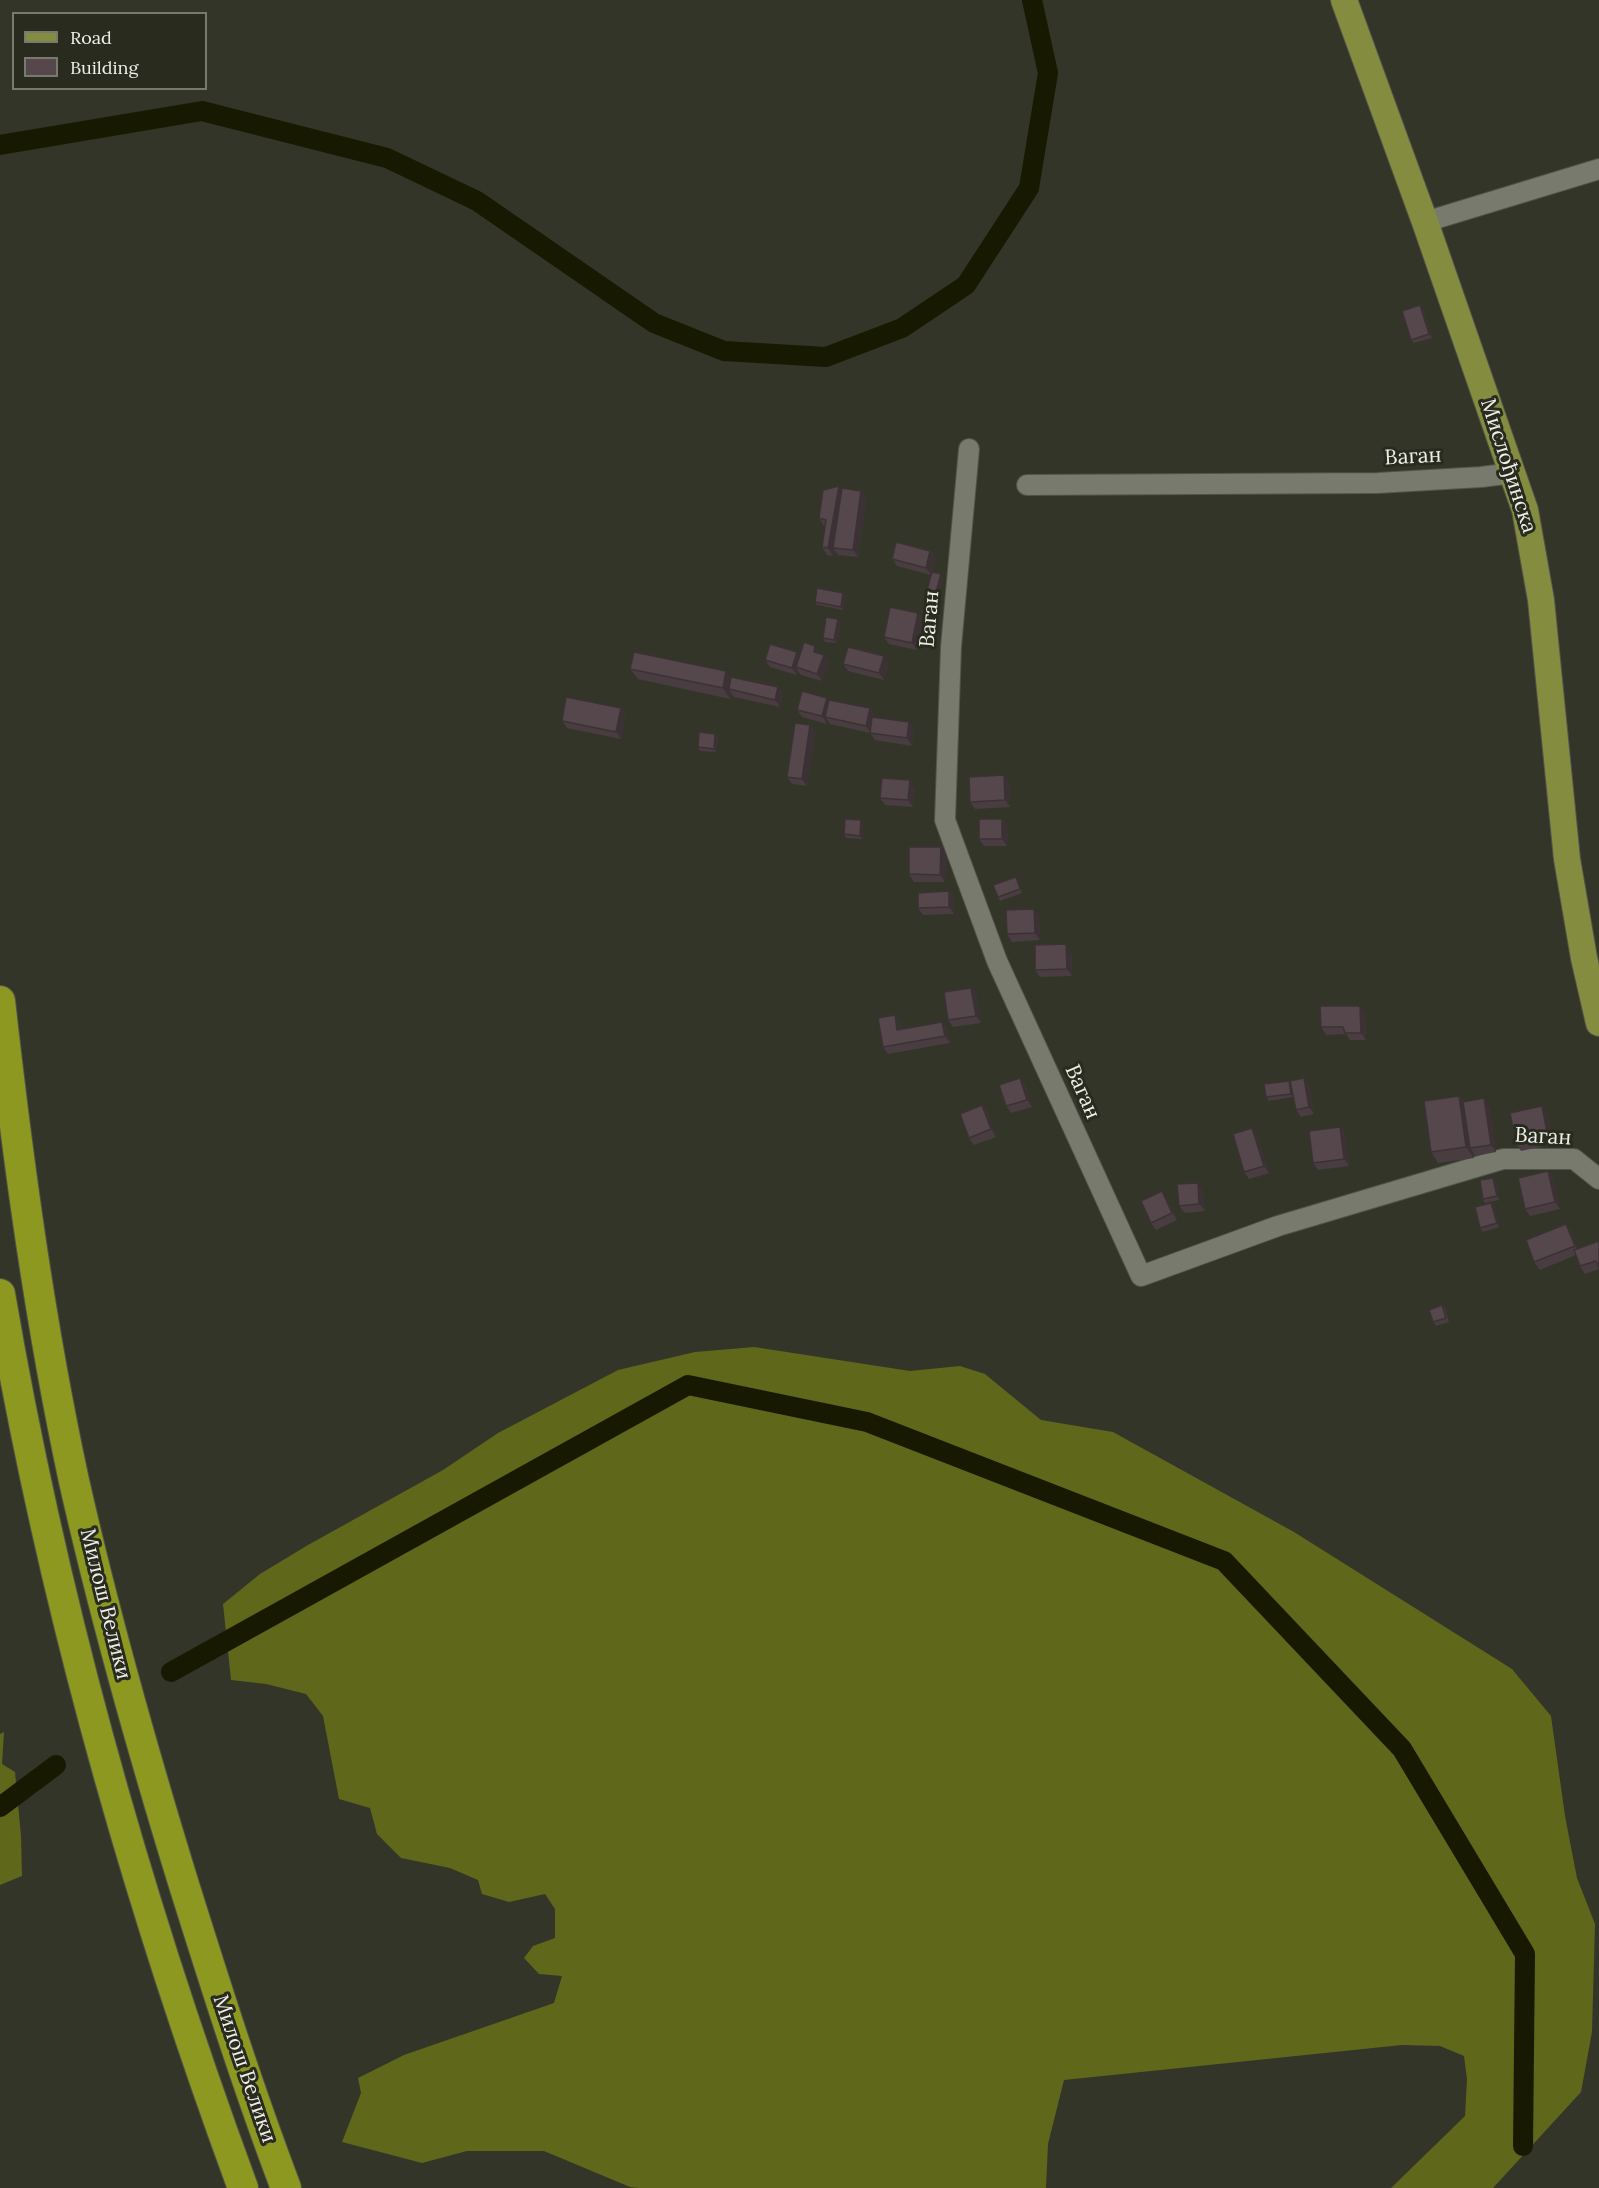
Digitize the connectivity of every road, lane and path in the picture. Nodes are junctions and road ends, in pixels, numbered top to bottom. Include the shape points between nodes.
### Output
1 (1344, 0) edge
2 (1599, 169) edge
3 (1425, 222) junction
4 (969, 449) dead end
5 (1513, 473) junction
6 (1027, 485) dead end
7 (0, 1001) edge
8 (1599, 1023) edge
9 (1599, 1179) edge
10 (0, 1294) edge
11 (243, 2188) edge
12 (286, 2188) edge

1 - 3 main road, Мислођинска
2 - 3 street
3 - 5 main road, Мислођинска
4 - 9 street, Ваган via 951,647 945,820 997,961 1141,1276 1278,1226 1503,1159 1574,1159
5 - 6 street, Ваган via 1378,483
5 - 8 main road, Мислођинска via 1532,542 1567,859
7 - 12 highway, Милош Велики via 30,1228 74,1479 134,1719 249,2093
10 - 11 highway, Милош Велики via 63,1606 91,1715 186,2026

